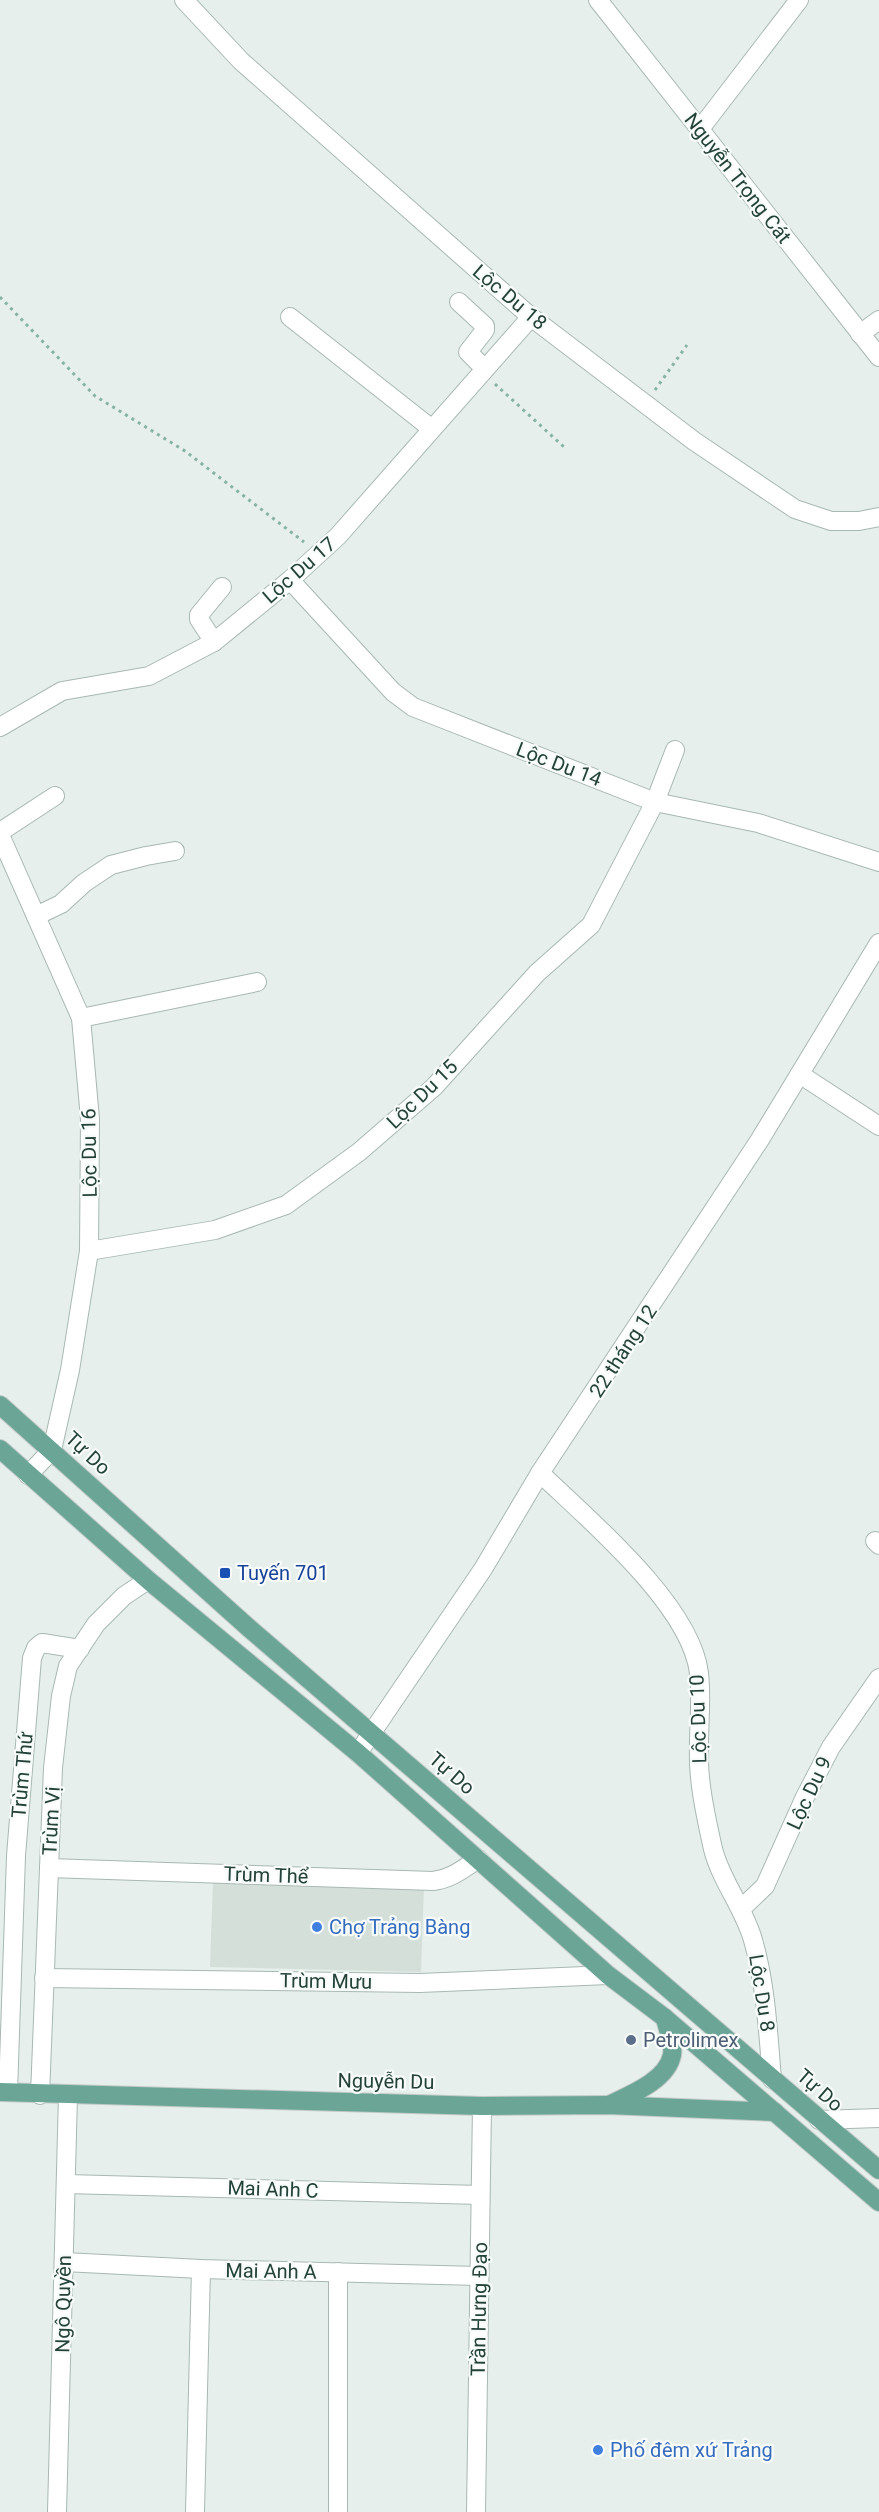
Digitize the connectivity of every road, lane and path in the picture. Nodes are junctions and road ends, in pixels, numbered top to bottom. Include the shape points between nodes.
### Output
1 (184, 0) edge
2 (598, 0) edge
3 (800, 0) edge
4 (700, 129) junction
5 (0, 297) edge
6 (459, 303) dead end
7 (290, 317) dead end
8 (531, 317) junction
9 (879, 320) edge
10 (861, 334) junction
11 (687, 345) dead end
12 (879, 357) edge
13 (484, 371) junction
14 (646, 404) junction
15 (432, 429) junction
16 (564, 447) dead end
17 (879, 517) edge
18 (320, 554) junction
19 (290, 580) junction
20 (222, 587) dead end
21 (214, 642) junction
22 (0, 727) edge
23 (675, 750) dead end
24 (54, 796) dead end
25 (655, 802) junction
26 (0, 833) edge
27 (175, 851) dead end
28 (879, 862) edge
29 (36, 916) junction
30 (879, 943) edge
31 (258, 982) dead end
32 (81, 1018) junction
33 (801, 1075) junction
34 (879, 1126) edge
35 (89, 1251) junction
36 (0, 1405) edge
37 (0, 1449) edge
38 (52, 1450) junction
39 (540, 1473) junction
40 (28, 1475) junction
41 (148, 1580) junction
42 (80, 1648) junction
43 (879, 1678) edge
44 (372, 1734) junction
45 (358, 1753) junction
46 (8, 1856) edge
47 (478, 1859) junction
48 (49, 1868) junction
49 (742, 1908) junction
50 (608, 1975) junction
51 (44, 1978) junction
52 (665, 2018) junction
53 (772, 2079) junction
54 (4, 2092) edge
55 (40, 2095) junction
56 (68, 2095) junction
57 (608, 2105) junction
58 (482, 2106) junction
59 (771, 2111) junction
60 (879, 2118) edge
61 (819, 2120) junction
62 (879, 2170) edge
63 (66, 2184) junction
64 (480, 2195) junction
65 (879, 2202) edge
66 (64, 2262) junction
67 (201, 2269) junction
68 (338, 2272) junction
69 (479, 2276) junction
70 (57, 2512) edge
71 (195, 2512) edge
72 (338, 2512) edge
73 (476, 2512) edge

1 - 8 street, Lộc Du 18 via 242,61
2 - 4 street, Nguyễn Trọng Cát
3 - 4 street
4 - 10 street, Nguyễn Trọng Cát
5 - 18 path via 95,396 185,452
6 - 13 street via 485,326 468,352
7 - 15 street
8 - 13 street, Lộc Du 17
8 - 14 street, Lộc Du 18
9 - 10 street
10 - 12 street, Nguyễn Trọng Cát
11 - 14 path
13 - 15 street, Lộc Du 17
13 - 16 path
14 - 17 street, Lộc Du 18 via 795,509 831,521
15 - 18 street, Lộc Du 17
18 - 19 street, Lộc Du 17
19 - 21 street, Lộc Du 17
19 - 25 street, Lộc Du 14 via 393,692 413,707
20 - 21 street via 199,615
21 - 22 street, Lộc Du 17 via 149,676 62,692
23 - 25 street, Lộc Du 15
24 - 26 street
25 - 28 street, Lộc Du 14 via 758,823
25 - 35 street, Lộc Du 15 via 591,925 537,973 434,1087 359,1152 286,1205 215,1230
26 - 29 street, Lộc Du 16
27 - 29 street via 111,865 61,904
29 - 32 street, Lộc Du 16
30 - 33 street, 22 tháng 12
31 - 32 street
32 - 35 street, Lộc Du 16 via 90,1119
33 - 34 street
33 - 39 street, 22 tháng 12
35 - 38 street, Lộc Du 16 via 70,1370
36 - 38 main road, Tự Do
37 - 40 main road
38 - 40 street
38 - 44 main road, Tự Do
39 - 44 street, 22 tháng 12 via 483,1569
39 - 49 street, Lộc Du 10 via 640,1570 689,1641 699,1671 700,1777 712,1842
40 - 41 main road
41 - 42 street, Trùm Vị via 124,1596 96,1624
41 - 45 main road
42 - 46 street, Trùm Thứ via 42,1643 32,1658
42 - 48 street, Trùm Vị via 68,1666 61,1696
43 - 49 street, Lộc Du 9 via 831,1747 765,1886
44 - 45 street, 22 tháng 12
44 - 53 main road, Tự Do
45 - 47 main road
46 - 54 street, Trùm Thứ
47 - 48 street, Trùm Thể via 455,1875 433,1881
47 - 50 main road
48 - 51 street, Trùm Vị
49 - 53 street, Lộc Du 8 via 766,2004
50 - 51 street, Trùm Mưu via 420,1983
50 - 52 main road
51 - 55 street, Trùm Vị
52 - 57 main road via 672,2054 666,2069 647,2085
52 - 59 main road
53 - 61 main road, Tự Do
54 - 55 main road, Nguyễn Du
55 - 56 main road, Nguyễn Du
56 - 58 main road, Nguyễn Du
56 - 63 street, Ngô Quyền
57 - 58 main road, Nguyễn Du
57 - 59 main road, Nguyễn Du
58 - 64 street, Trần Hưng Đạo
59 - 61 main road, Nguyễn Du
59 - 65 main road
60 - 61 street
61 - 62 main road, Tự Do
63 - 64 street, Mai Anh C
63 - 66 street, Ngô Quyền
64 - 69 street, Trần Hưng Đạo
66 - 67 street, Mai Anh A
66 - 70 street, Ngô Quyền
67 - 68 street, Mai Anh A
67 - 71 street
68 - 69 street, Mai Anh A
68 - 72 street
69 - 73 street, Trần Hưng Đạo

